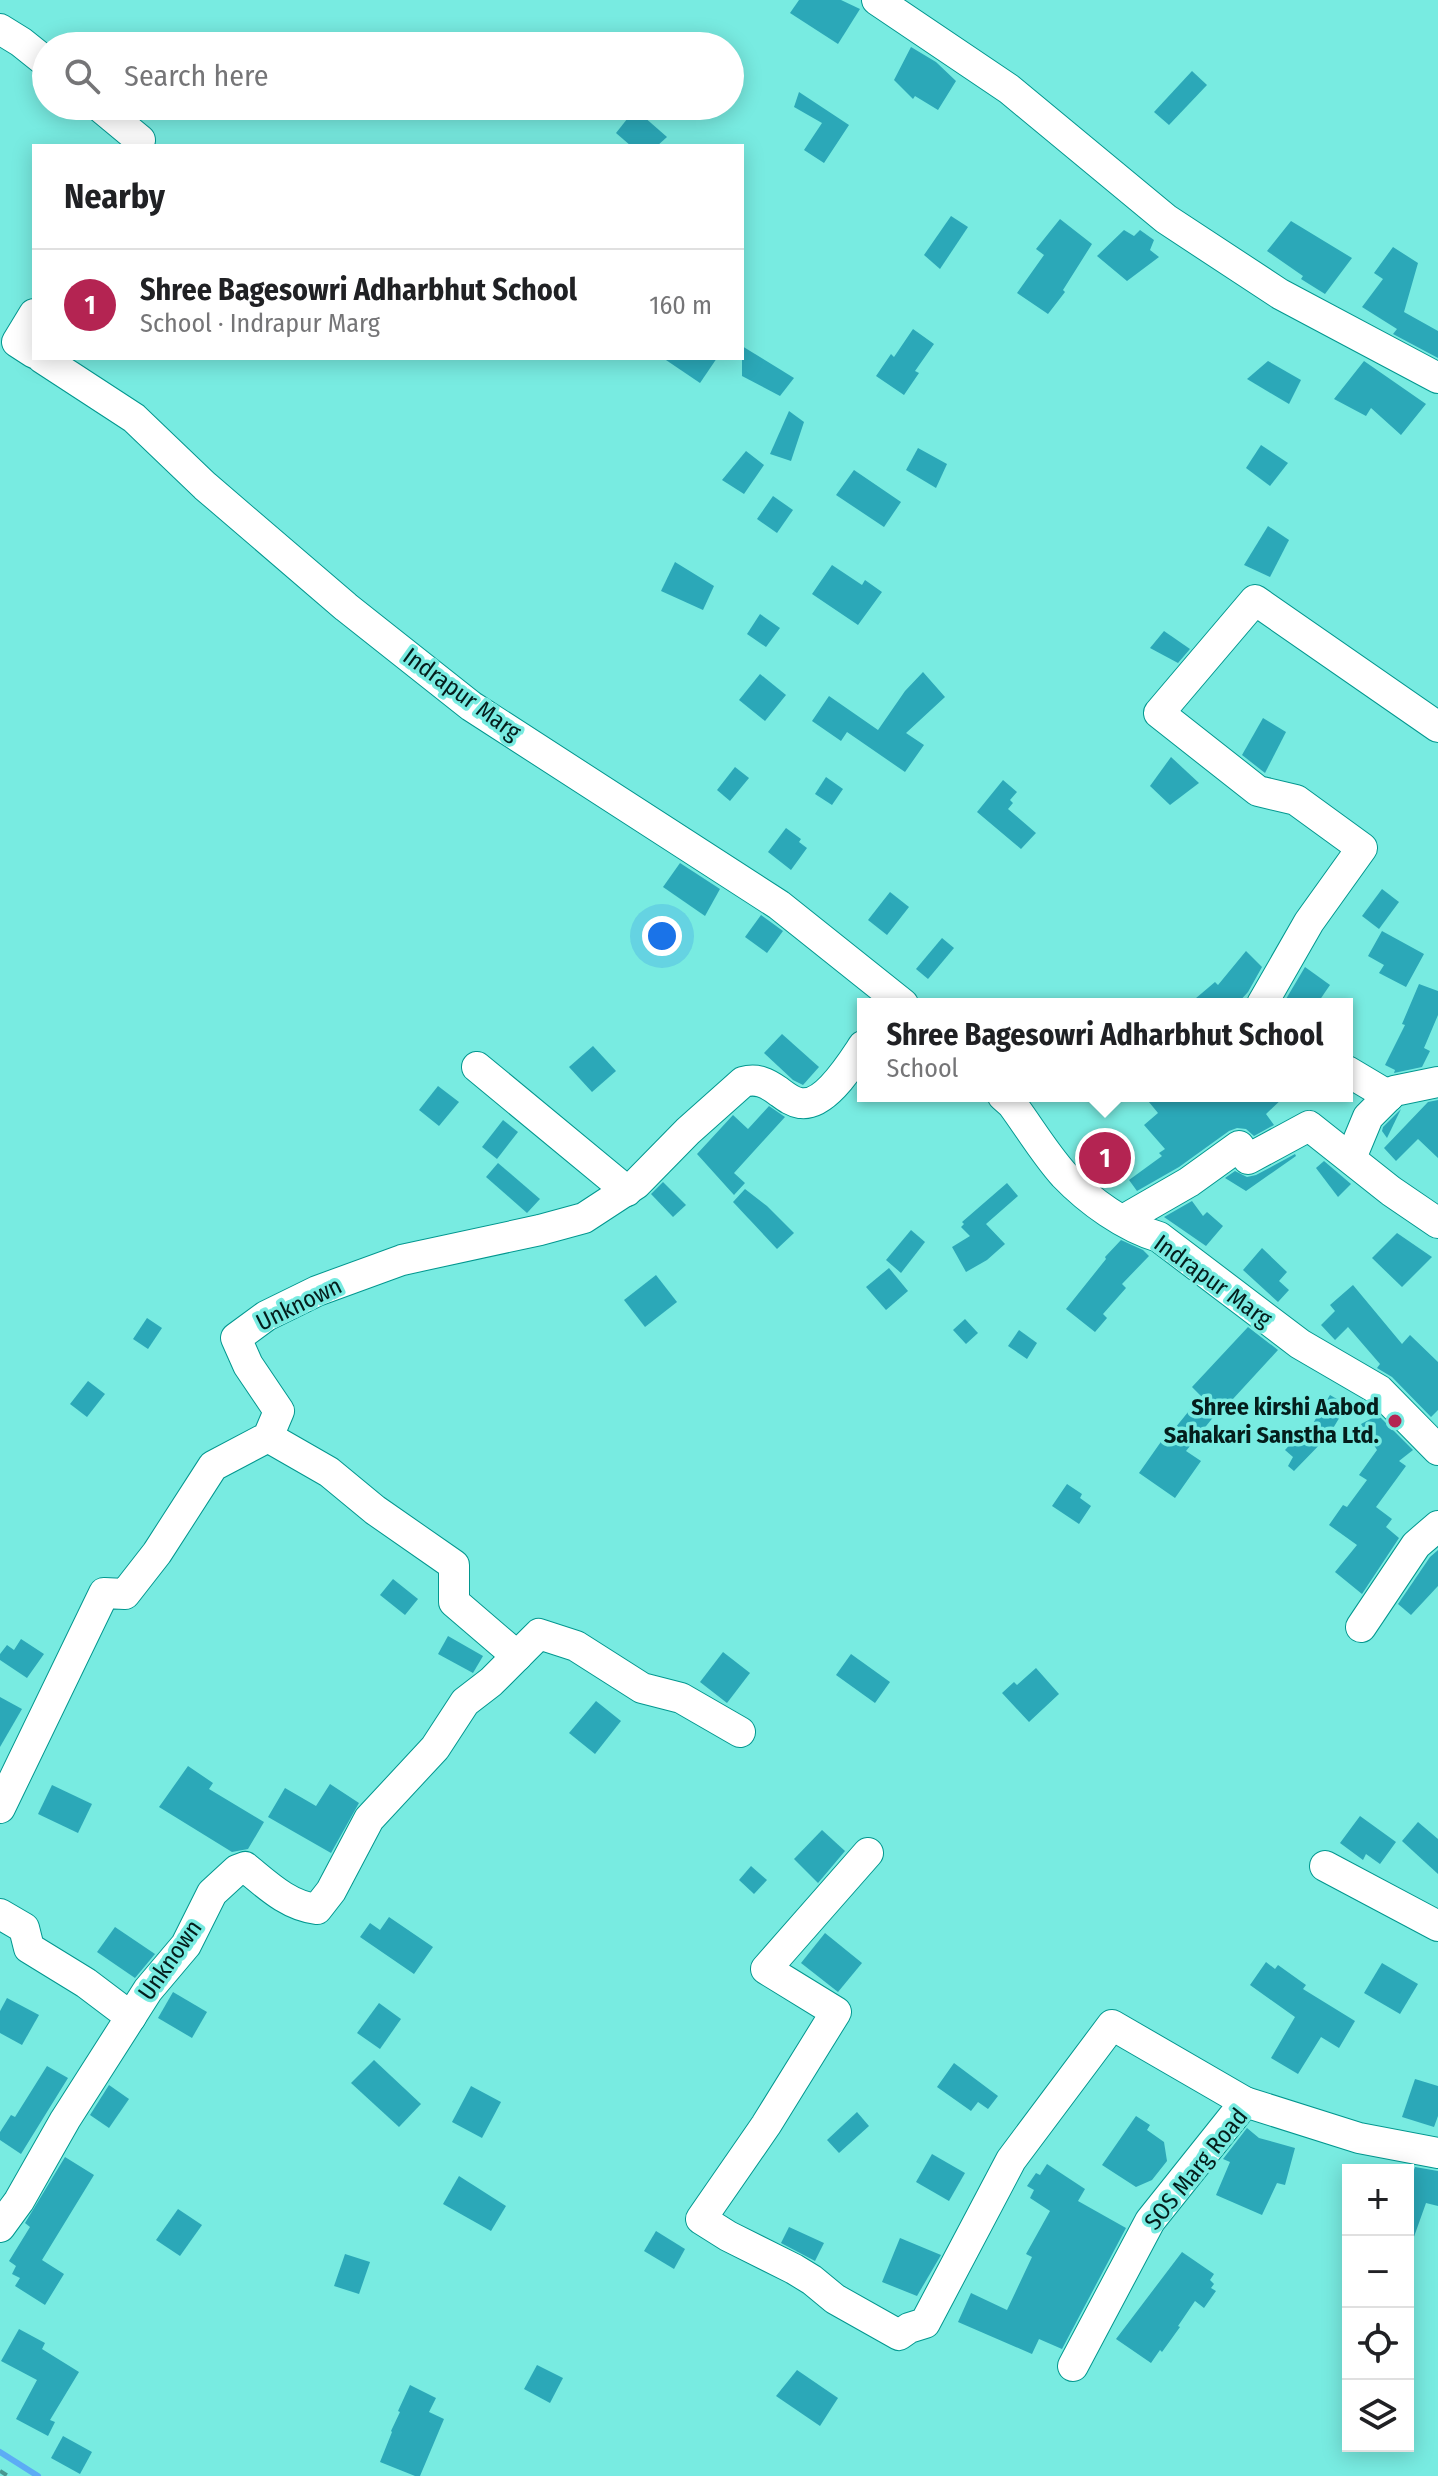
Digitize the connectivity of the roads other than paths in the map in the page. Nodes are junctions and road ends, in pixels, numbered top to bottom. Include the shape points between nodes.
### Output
1 (877, 0) edge
2 (0, 29) edge
3 (32, 51) edge
4 (116, 120) edge
5 (137, 144) edge
6 (32, 317) edge
7 (32, 352) edge
8 (45, 360) edge
9 (1438, 378) edge
10 (1438, 727) edge
11 (891, 998) edge
12 (1265, 998) edge
13 (857, 1055) edge
14 (477, 1067) dead end
15 (1353, 1075) edge
16 (1438, 1082) edge
17 (1389, 1096) junction
18 (1010, 1102) edge
19 (1351, 1158) junction
20 (627, 1191) junction
21 (1123, 1220) junction
22 (1438, 1223) edge
23 (268, 1437) junction
24 (1438, 1450) edge
25 (1438, 1526) edge
26 (1361, 1627) dead end
27 (517, 1656) junction
28 (740, 1732) dead end
29 (0, 1808) edge
30 (868, 1853) dead end
31 (1325, 1866) dead end
32 (0, 1914) edge
33 (1438, 1926) edge
34 (131, 2017) junction
35 (1245, 2102) junction
36 (1438, 2153) edge
37 (0, 2227) edge
38 (1073, 2366) dead end

1 - 9 street via 1009,89 1166,219 1280,294
2 - 3 street
4 - 5 street via 140,140
6 - 7 street via 17,342
8 - 11 street, Indrapur Marg via 134,418 346,607 471,706 779,905
10 - 12 street via 1255,600 1159,713 1258,791 1296,800 1362,848 1309,922
13 - 20 street, Unknown via 838,1083 803,1104 769,1084 743,1082
14 - 20 street
15 - 17 street
16 - 17 street
17 - 19 street via 1368,1117
18 - 21 street, Indrapur Marg via 1064,1175
19 - 21 street via 1309,1126 1248,1159 1239,1146
19 - 22 street
20 - 23 street, Unknown via 584,1218 402,1260 266,1316 236,1338 279,1411
21 - 24 street, Indrapur Marg via 1159,1237 1300,1344 1379,1390
23 - 27 street via 329,1472 454,1565 454,1602
23 - 29 street via 213,1466 125,1594 104,1593
25 - 26 street via 1416,1545
27 - 28 street, Unknown via 539,1634 576,1646 642,1688 681,1698
27 - 34 street, Unknown via 465,1702 435,1748 369,1819 317,1909 303,1908 245,1867 237,1870 212,1893 186,1945
30 - 35 street via 766,1969 836,2012 701,2219 899,2335 925,2323 1011,2160 1112,2025
31 - 33 street
32 - 34 street, Unknown via 24,1928 29,1948
34 - 37 street, Unknown
35 - 36 street, SOS Marg Road via 1359,2138
35 - 38 street, SOS Marg Road via 1150,2221

